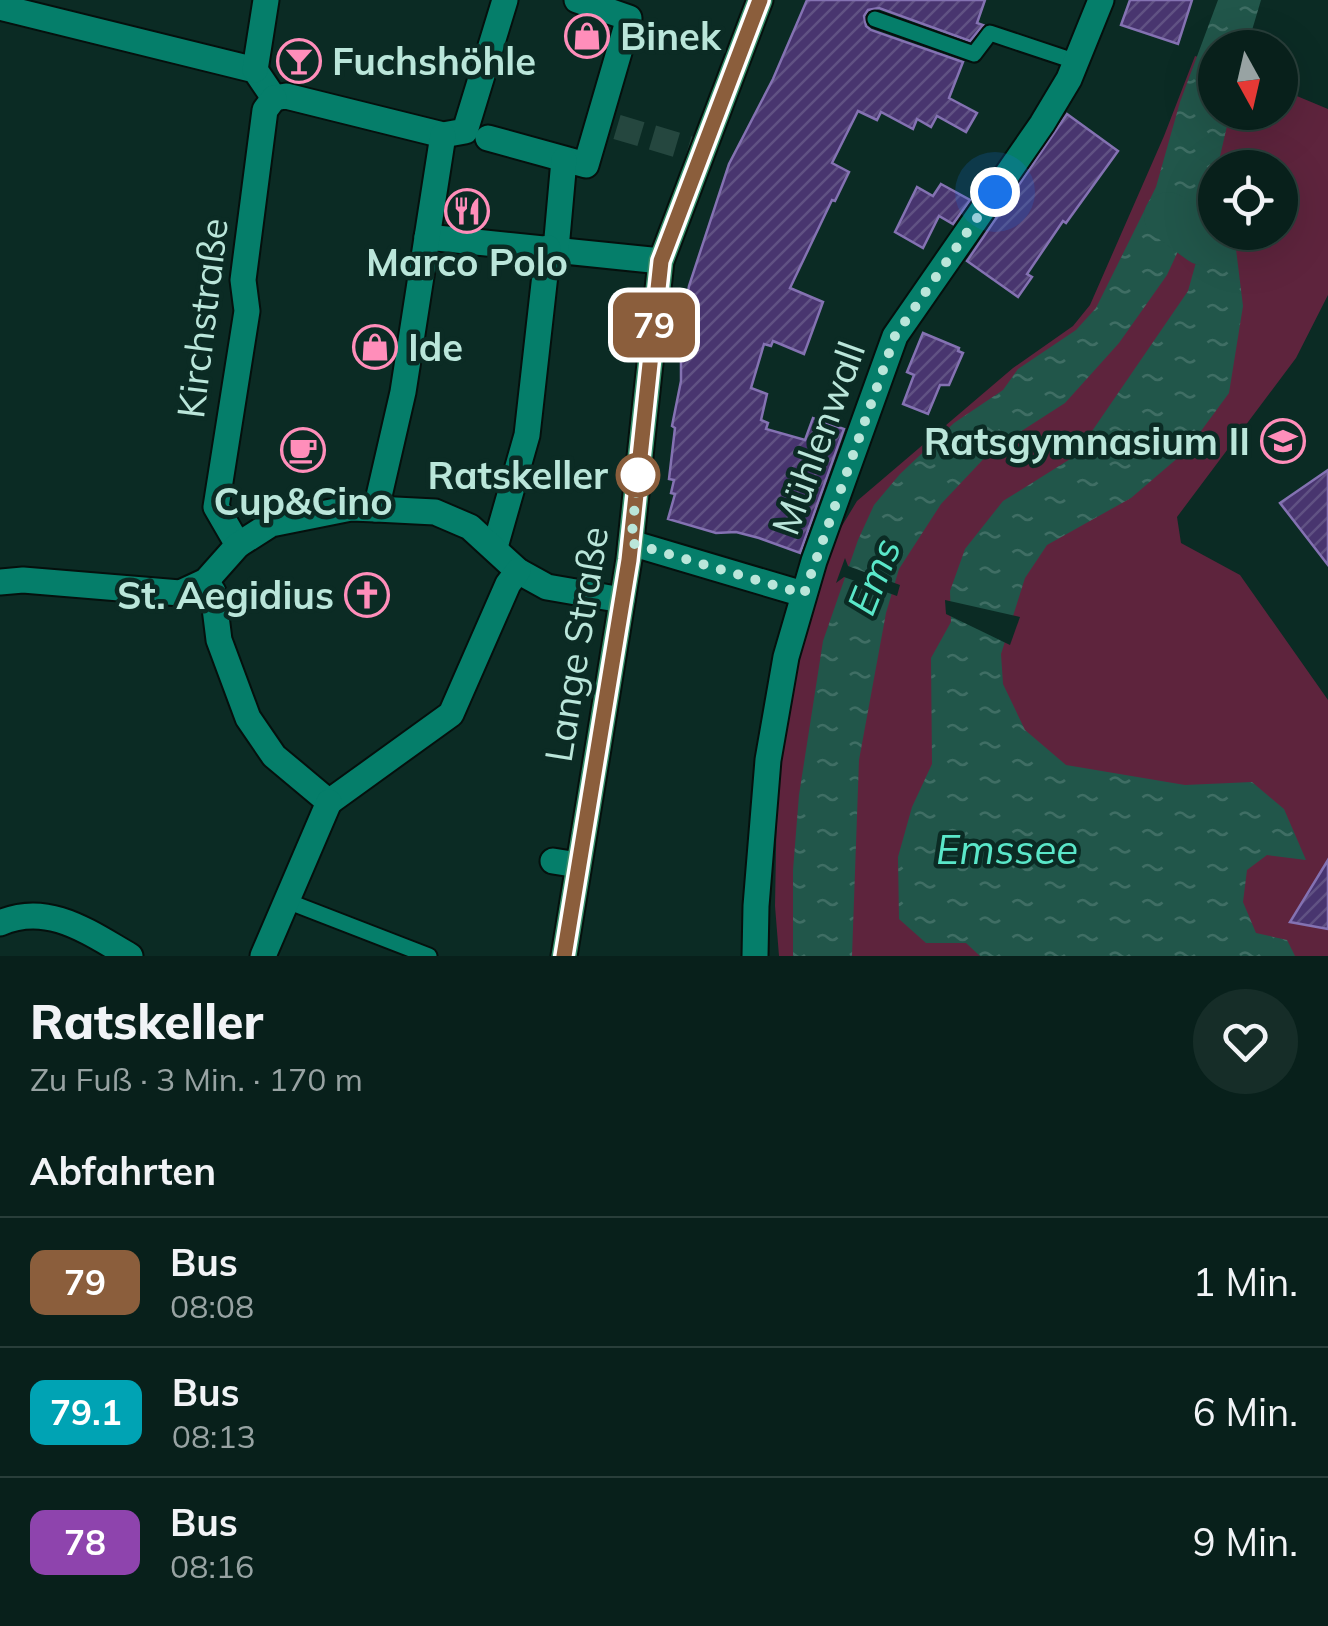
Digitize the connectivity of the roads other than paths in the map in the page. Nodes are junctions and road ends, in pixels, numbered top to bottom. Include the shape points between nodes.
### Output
1 (266, 0) edge
2 (505, 0) edge
3 (577, 0) edge
4 (760, 0) edge
5 (1101, 0) edge
6 (0, 7) edge
7 (874, 19) dead end
8 (1076, 62) junction
9 (256, 70) junction
10 (274, 98) junction
11 (465, 135) junction
12 (564, 160) junction
13 (427, 237) junction
14 (552, 249) junction
15 (651, 259) junction
16 (376, 508) junction
17 (631, 543) junction
18 (238, 545) junction
19 (495, 546) junction
20 (0, 558) edge
21 (518, 571) junction
22 (206, 581) junction
23 (0, 582) edge
24 (804, 594) junction
25 (622, 600) junction
26 (330, 802) junction
27 (552, 861) dead end
28 (578, 865) junction
29 (286, 901) junction
30 (0, 923) edge
31 (130, 956) edge
32 (263, 956) edge
33 (429, 956) edge
34 (564, 956) edge
35 (755, 956) edge

1 - 9 street
2 - 11 street
3 - 12 street via 639,21 608,125 586,165
4 - 15 street, Lange Straße
5 - 8 street, Mühlenwall
6 - 9 street
7 - 8 lane via 974,54 990,34
8 - 24 street, Mühlenwall via 1042,124 895,336
9 - 10 street
10 - 11 street
10 - 18 street, Kirchstraße via 266,110 243,280 247,311 216,508
11 - 12 street
11 - 13 street
12 - 14 street
13 - 14 street
13 - 16 street via 403,392
14 - 15 street
14 - 19 street via 527,435
15 - 17 street, Lange Straße
16 - 18 street via 270,524
16 - 19 street via 435,512
17 - 24 street
17 - 25 street, Lange Straße
18 - 22 street
19 - 21 street
20 - 23 street
21 - 25 street via 547,587
21 - 26 street via 451,714
22 - 23 street via 180,593
22 - 26 street via 248,718 274,756
24 - 35 street, Mühlenwall via 768,760
25 - 28 street, Lange Straße
26 - 29 street
27 - 28 street
28 - 34 street, Lange Straße
29 - 32 street
29 - 33 lane
30 - 31 street via 46,914

